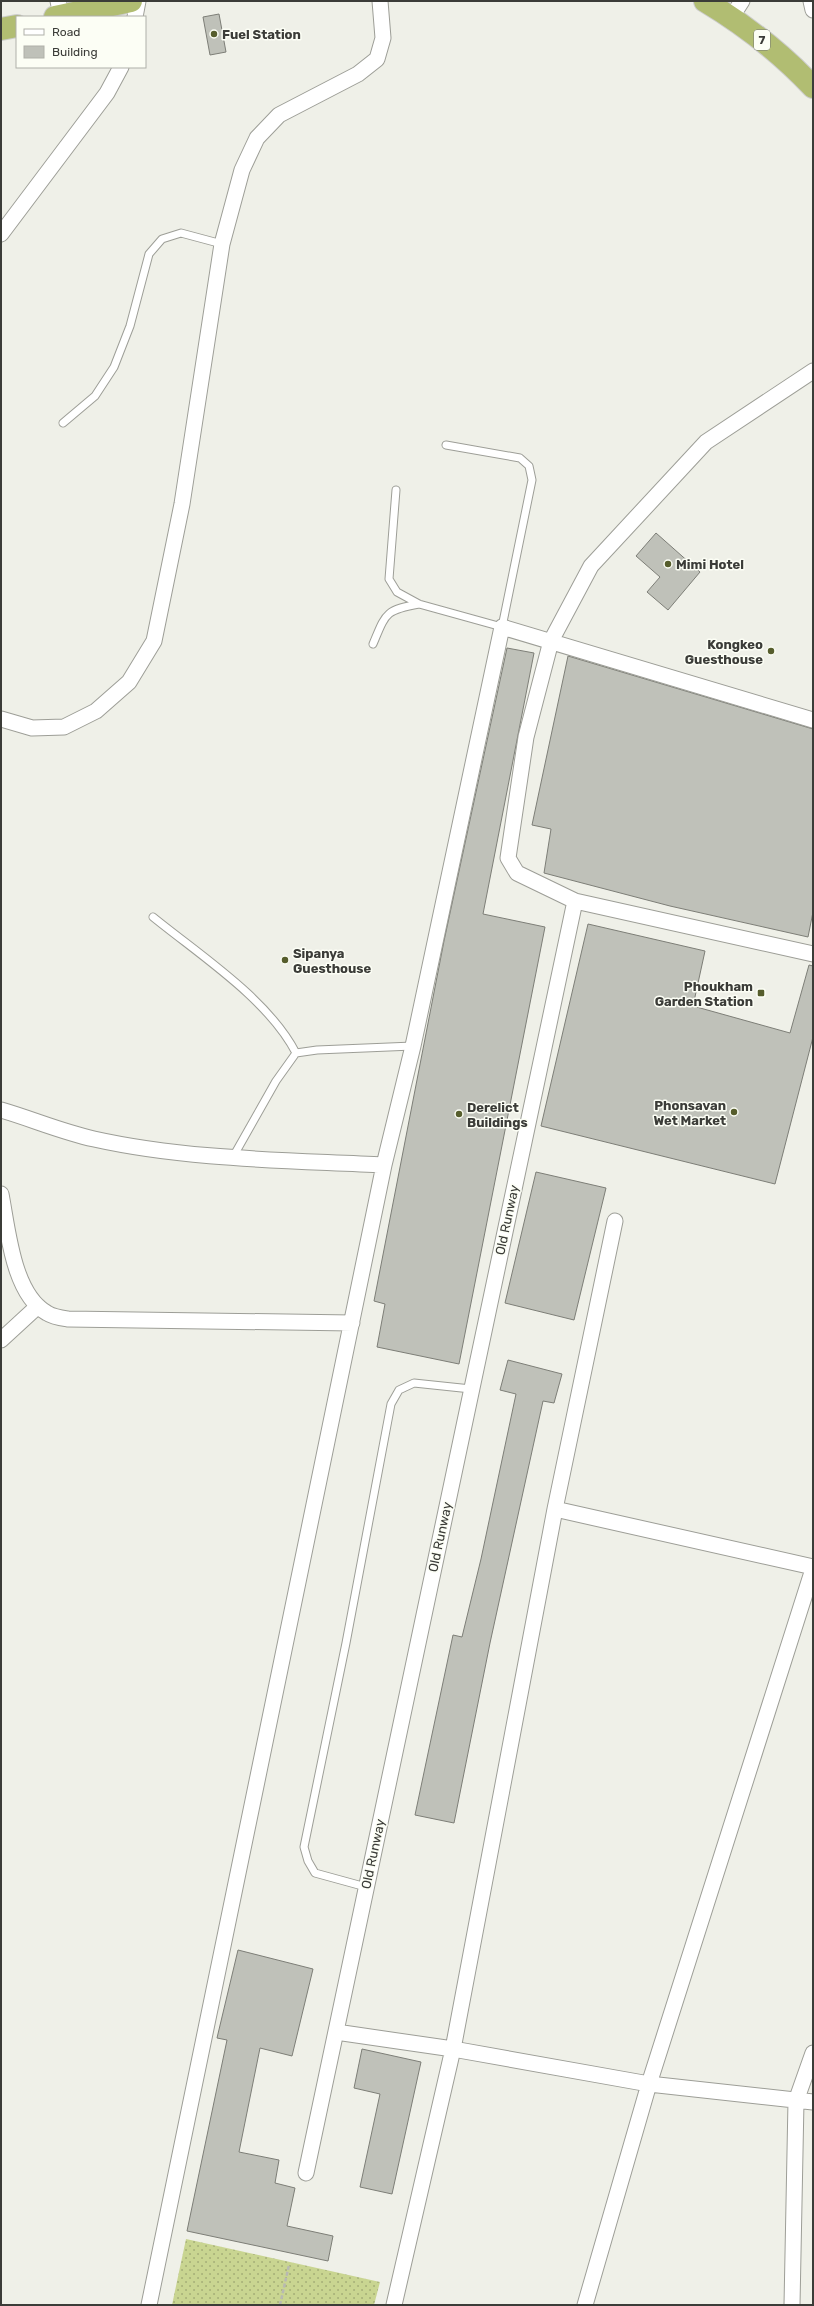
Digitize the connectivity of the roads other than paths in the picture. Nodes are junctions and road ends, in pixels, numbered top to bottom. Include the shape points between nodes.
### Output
1 (131, 1) edge
2 (138, 1) edge
3 (380, 1) edge
4 (705, 1) edge
5 (811, 1) edge
6 (737, 9) edge
7 (813, 10) edge
8 (58, 11) edge
9 (135, 16) edge
10 (16, 26) edge
11 (1, 29) edge
12 (121, 68) edge
13 (813, 87) edge
14 (1, 234) edge
15 (222, 244) junction
16 (813, 371) edge
17 (63, 423) dead end
18 (446, 446) dead end
19 (396, 490) dead end
20 (419, 604) junction
21 (502, 627) junction
22 (551, 641) junction
23 (373, 644) dead end
24 (1, 719) edge
25 (813, 720) edge
26 (575, 901) junction
27 (153, 917) dead end
28 (813, 954) edge
29 (413, 1046) junction
30 (296, 1054) junction
31 (1, 1110) edge
32 (233, 1157) junction
33 (384, 1165) junction
34 (1, 1194) edge
35 (615, 1221) dead end
36 (38, 1306) junction
37 (352, 1322) junction
38 (1, 1340) edge
39 (471, 1389) junction
40 (555, 1509) junction
41 (813, 1568) edge
42 (366, 1887) junction
43 (336, 2032) junction
44 (453, 2049) junction
45 (813, 2052) edge
46 (649, 2084) junction
47 (796, 2101) junction
48 (813, 2102) edge
49 (306, 2173) dead end
50 (149, 2305) edge
51 (394, 2305) edge
52 (585, 2305) edge
53 (792, 2305) edge

1 - 8 highway
2 - 9 street
3 - 15 street via 383,38 377,59 358,74 279,115 257,138 242,170
4 - 6 highway, 7
5 - 7 street
6 - 13 highway, 7 via 757,35 796,68
10 - 11 highway
12 - 14 street via 107,93
15 - 17 lane via 181,233 162,239 153,249 149,254 130,326 114,367 95,396
15 - 24 street via 182,504 154,641 129,682 96,711 64,727 32,728
16 - 22 street via 706,442 592,566
18 - 21 lane via 520,458 529,466 532,480
19 - 20 lane via 389,579 397,592
20 - 21 lane
20 - 23 lane via 392,610 384,619
21 - 22 street
21 - 29 street
22 - 25 street
22 - 26 street via 526,737 508,858 517,873
26 - 28 street
26 - 39 street, Old Runway
27 - 30 lane via 264,1007 287,1035
29 - 30 lane via 317,1050
29 - 33 street
30 - 32 lane via 276,1081
31 - 32 street via 93,1139 158,1150
32 - 33 street
33 - 37 street
34 - 36 street via 18,1276 32,1301
35 - 40 street
36 - 37 street via 48,1314 68,1320
36 - 38 street
37 - 50 street
39 - 42 street, Old Runway
39 - 42 lane via 414,1383 399,1390 391,1404 304,1847 315,1873
40 - 41 street
40 - 44 street
41 - 46 street
42 - 43 street, Old Runway
43 - 44 street
43 - 49 street, Old Runway
44 - 46 street
44 - 51 street
45 - 47 street
46 - 47 street
46 - 52 street
47 - 48 street
47 - 53 street

